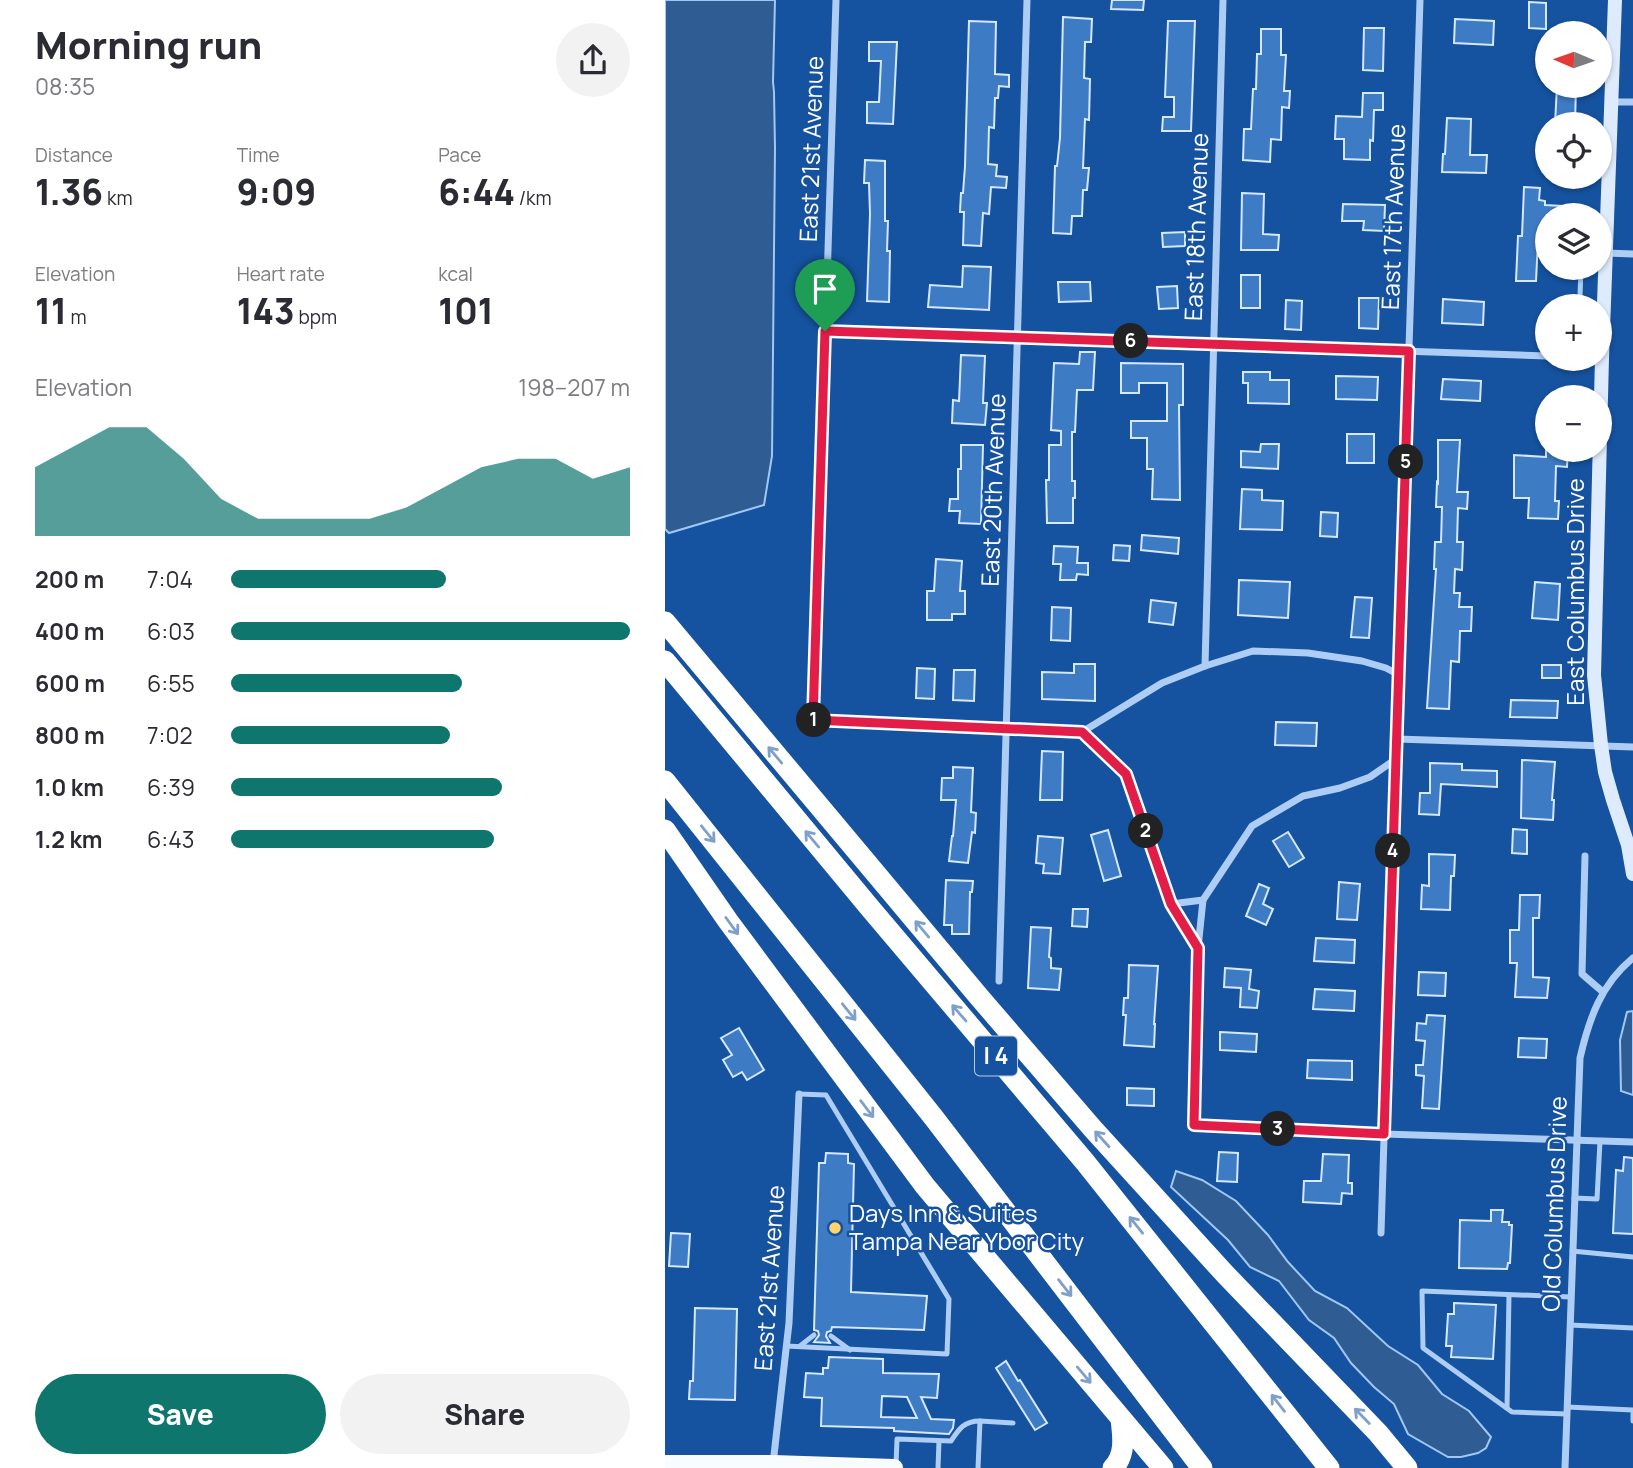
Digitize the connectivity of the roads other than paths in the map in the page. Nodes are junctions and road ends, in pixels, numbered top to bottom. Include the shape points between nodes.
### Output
1 (836, 0) edge
2 (1027, 0) edge
3 (1223, 0) edge
4 (1420, 0) edge
5 (1615, 0) edge
6 (1611, 102) junction
7 (1633, 102) edge
8 (1606, 203) edge
9 (1633, 254) edge
10 (1612, 257) edge
11 (825, 331) junction
12 (1017, 337) junction
13 (1214, 344) junction
14 (1409, 351) junction
15 (1535, 356) edge
16 (1601, 371) edge
17 (665, 622) edge
18 (665, 661) edge
19 (1205, 666) junction
20 (1399, 675) junction
21 (1006, 728) junction
22 (1082, 732) junction
23 (1397, 739) junction
24 (1601, 745) junction
25 (1633, 747) edge
26 (1396, 759) junction
27 (665, 781) edge
28 (665, 830) edge
29 (1631, 848) edge
30 (1585, 856) dead end
31 (1633, 874) edge
32 (1203, 900) junction
33 (1171, 904) junction
34 (1198, 948) junction
35 (1633, 958) edge
36 (999, 981) dead end
37 (1603, 992) junction
38 (800, 1094) joint
39 (1384, 1134) junction
40 (1576, 1140) junction
41 (1600, 1141) junction
42 (1633, 1142) edge
43 (1574, 1198) junction
44 (1381, 1233) dead end
45 (1572, 1251) junction
46 (1633, 1257) edge
47 (1510, 1295) junction
48 (1571, 1297) junction
49 (1570, 1325) junction
50 (1633, 1328) edge
51 (814, 1335) dead end
52 (831, 1336) dead end
53 (786, 1346) junction
54 (798, 1347) junction
55 (850, 1350) junction
56 (1507, 1408) junction
57 (1567, 1410) junction
58 (1121, 1419) junction
59 (980, 1421) junction
60 (1633, 1421) edge
61 (1013, 1423) dead end
62 (939, 1441) junction
63 (1198, 1462) edge
64 (1325, 1462) edge
65 (665, 1464) edge
66 (773, 1466) edge
67 (895, 1468) edge
68 (938, 1468) edge
69 (978, 1468) edge
70 (1113, 1468) edge
71 (1163, 1468) edge
72 (1407, 1468) edge
73 (1565, 1468) edge

1 - 11 street, East 21st Avenue
2 - 12 street, East 20th Avenue
3 - 13 street, East 18th Avenue
4 - 14 street, East 17th Avenue
5 - 6 main road, East Columbus Drive
6 - 7 street
6 - 8 main road, East Columbus Drive
9 - 10 street
11 - 12 street
11 - 21 street, East 21st Avenue via 813,720
12 - 13 street
12 - 21 street, East 20th Avenue
13 - 14 street
13 - 19 street, East 18th Avenue
14 - 15 street
14 - 20 street, East 17th Avenue
16 - 24 main road, East Columbus Drive via 1594,676
72 -> 17 highway via 1093,1129
64 -> 18 highway, I 4 via 1085,1162
19 - 20 street via 1253,651 1308,653 1362,661
19 - 22 street via 1162,683
20 - 23 street, East 17th Avenue
21 - 22 street
21 - 36 street, East 20th Avenue
22 - 33 street via 1126,774
23 - 24 street
23 - 26 street, East 17th Avenue
24 - 25 street
24 - 29 main road, East Columbus Drive via 1612,800
26 - 32 street via 1370,777 1303,796 1252,826
26 - 39 street, East 17th Avenue
27 -> 63 highway via 934,1118
28 -> 58 highway via 925,1186
29 - 31 main road, East Columbus Drive
30 - 37 street via 1582,974
32 - 33 street
32 - 34 street
33 - 34 street
34 - 39 street via 1194,1125
35 - 37 street, Old Columbus Drive
37 - 40 street, Old Columbus Drive via 1580,1058
38 - 53 street, East 21st Avenue
38 - 55 lane via 826,1095 949,1298 947,1354
39 - 40 street
39 - 44 street, East 17th Avenue
40 - 41 street
40 - 43 street, Old Columbus Drive
41 - 42 street
41 - 43 lane via 1597,1199
43 - 45 street, Old Columbus Drive
45 - 46 lane
45 - 48 street, Old Columbus Drive
47 - 48 lane
47 - 56 lane
47 - 56 lane via 1422,1292 1423,1348
48 - 49 street, Old Columbus Drive
49 - 50 lane
49 - 57 street, Old Columbus Drive
51 - 54 lane
52 - 55 lane
53 - 54 lane
53 - 66 street, East 21st Avenue
54 - 55 lane
56 - 57 lane via 1512,1412
57 - 60 lane via 1633,1410
57 - 73 street, Old Columbus Drive
58 - 70 highway via 1123,1444
58 - 71 highway
59 - 61 lane
59 - 62 lane via 970,1421 951,1441
59 - 69 lane
62 - 67 lane via 897,1439
62 - 68 lane
65 - 66 main road
66 - 67 main road

